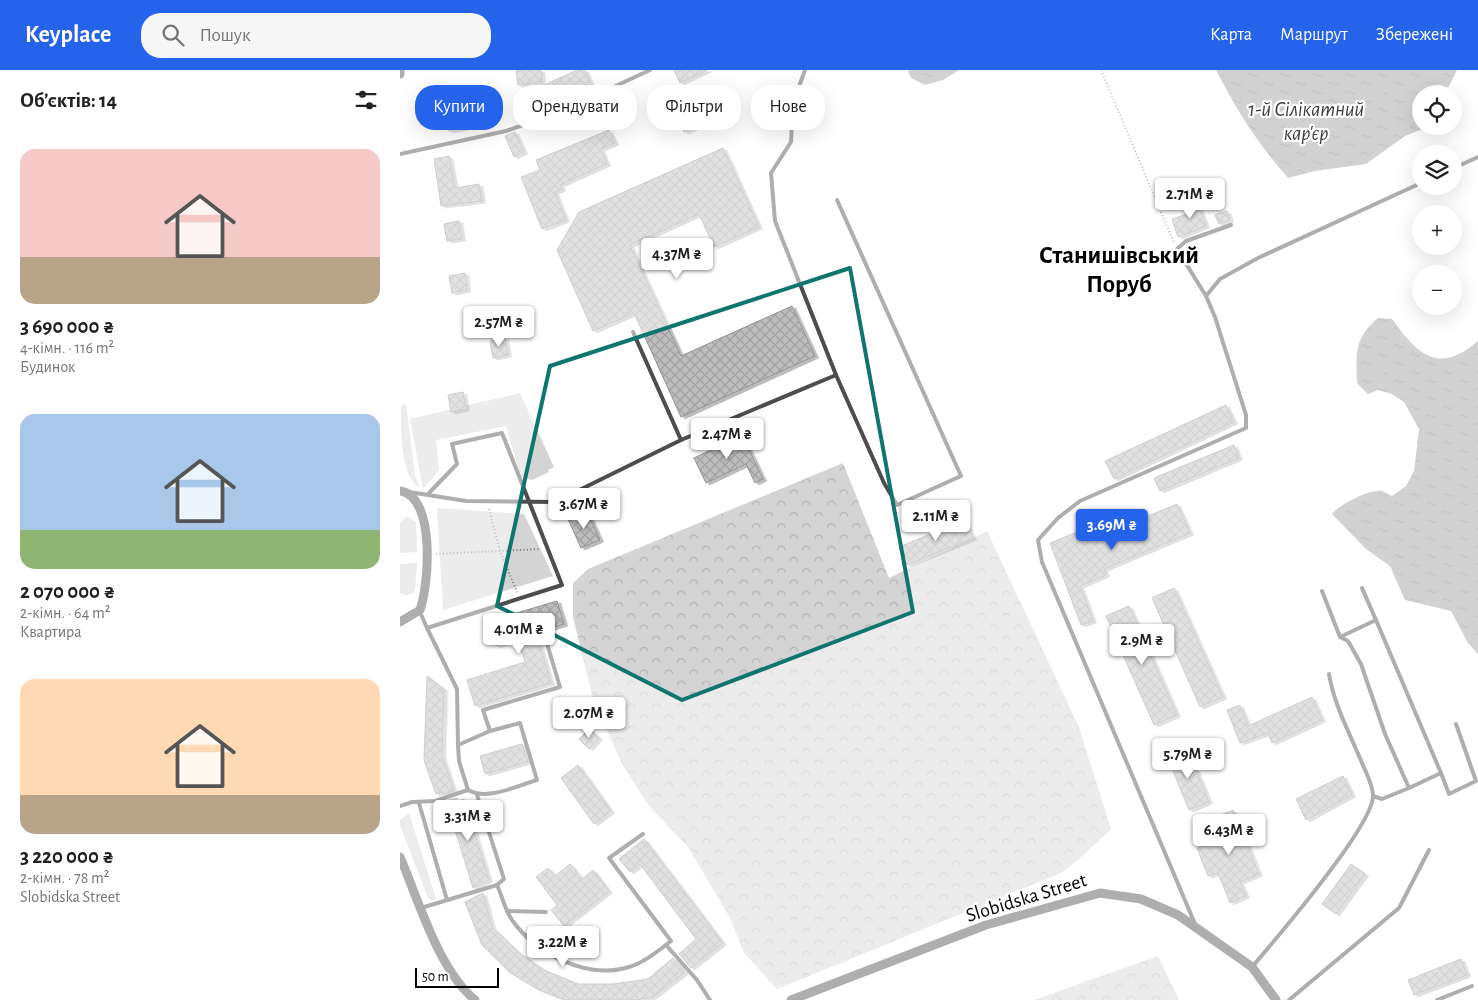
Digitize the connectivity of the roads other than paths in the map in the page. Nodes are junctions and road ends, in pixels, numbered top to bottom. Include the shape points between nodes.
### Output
1 (400, 70) edge
2 (650, 70) edge
3 (805, 70) edge
4 (400, 74) edge
5 (400, 154) edge
6 (1478, 157) edge
7 (1462, 164) edge
8 (1412, 187) edge
9 (836, 200) dead end
10 (1231, 225) dead end
11 (1206, 296) junction
12 (634, 332) dead end
13 (836, 375) junction
14 (680, 440) junction
15 (402, 492) edge
16 (428, 494) junction
17 (527, 501) junction
18 (1362, 588) dead end
19 (1322, 591) dead end
20 (420, 610) junction
21 (1376, 620) junction
22 (400, 622) edge
23 (427, 628) junction
24 (545, 636) dead end
25 (1340, 637) junction
26 (1329, 674) dead end
27 (1456, 724) dead end
28 (490, 731) junction
29 (458, 745) junction
30 (1441, 773) junction
31 (1410, 788) junction
32 (468, 790) junction
33 (477, 794) junction
34 (1373, 796) junction
35 (419, 803) junction
36 (400, 806) edge
37 (643, 834) dead end
38 (1429, 850) dead end
39 (400, 857) edge
40 (498, 885) junction
41 (447, 900) junction
42 (421, 908) junction
43 (507, 911) junction
44 (546, 912) dead end
45 (1197, 928) junction
46 (666, 945) junction
47 (1252, 968) junction
48 (1472, 986) dead end
49 (475, 1000) edge
50 (710, 1000) edge
51 (791, 1000) edge
52 (1276, 1000) edge
53 (1289, 1000) edge
54 (1437, 1000) edge

1 - 4 street
2 - 5 lane via 560,112 506,131
3 - 13 lane via 793,103 791,142 770,173 775,221
6 - 7 lane
8 - 11 lane via 1250,262 1220,279
9 - 13 lane via 960,476 897,505
10 - 11 lane via 1186,241 1177,250
11 - 45 lane via 1246,415 1246,428 1080,501 1058,518 1038,540 1042,562
12 - 14 lane
13 - 14 lane
14 - 17 lane via 555,502
15 - 16 lane
15 - 20 street via 418,502 423,512 427,580
16 - 17 lane via 466,500
16 - 17 lane via 457,464 452,444 502,433
17 - 23 lane via 562,585
18 - 21 lane
19 - 25 lane
20 - 22 street
20 - 23 lane
21 - 25 lane
21 - 30 lane
23 - 29 lane via 457,689
24 - 28 lane via 560,687 483,710
25 - 31 lane via 1348,641 1361,664 1385,734
26 - 34 lane via 1332,691
27 - 30 lane via 1476,781 1449,794
28 - 29 lane
28 - 33 lane via 520,724 537,780
29 - 32 lane
30 - 31 lane
31 - 34 lane via 1382,798
32 - 33 lane
32 - 35 lane
33 - 40 lane via 504,879
34 - 47 lane via 1368,811 1337,861
35 - 36 lane
35 - 41 lane
37 - 46 lane via 609,858 671,941
38 - 53 lane via 1399,908
39 - 42 street
40 - 41 lane
40 - 43 lane
41 - 42 lane
42 - 49 street via 440,951
43 - 44 lane
43 - 46 lane via 530,940 573,965 594,969 628,967 644,961
45 - 47 street, Slobidska Street
45 - 51 street, Slobidska Street via 1178,915 1141,899 1100,893 986,925
46 - 50 lane
47 - 52 street, Slobidska Street
48 - 54 lane

